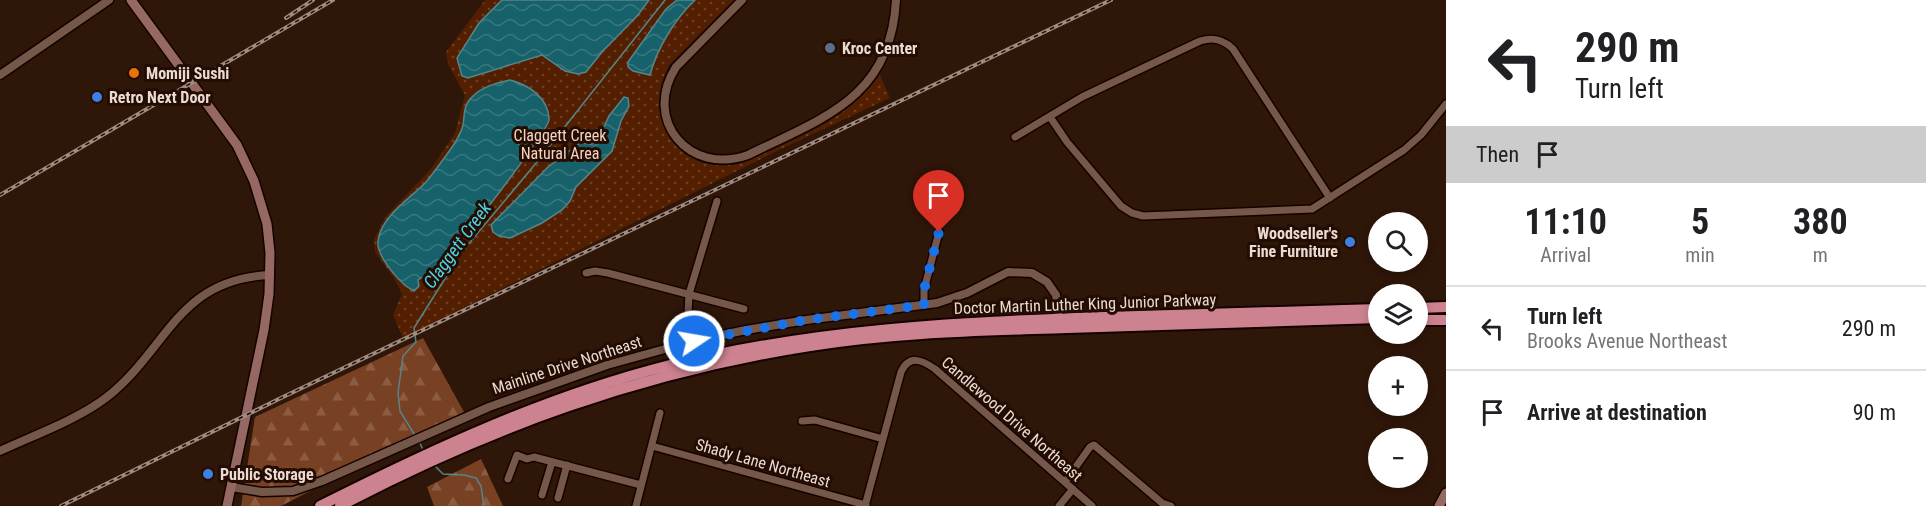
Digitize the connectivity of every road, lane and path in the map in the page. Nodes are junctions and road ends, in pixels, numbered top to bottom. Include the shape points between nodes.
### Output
1 (109, 0) edge
2 (131, 0) edge
3 (742, 0) edge
4 (896, 0) edge
5 (0, 75) edge
6 (1446, 104) edge
7 (1050, 117) junction
8 (1015, 137) dead end
9 (1330, 198) junction
10 (717, 201) dead end
11 (939, 232) dead end
12 (586, 273) dead end
13 (270, 275) junction
14 (689, 294) junction
15 (924, 305) junction
16 (1446, 307) edge
17 (1428, 308) edge
18 (744, 309) dead end
19 (1368, 309) edge
20 (1368, 318) edge
21 (1428, 318) edge
22 (1446, 318) edge
23 (1060, 323) junction
24 (694, 341) junction
25 (660, 413) dead end
26 (802, 421) dead end
27 (883, 439) junction
28 (652, 446) junction
29 (0, 451) edge
30 (552, 462) junction
31 (412, 465) junction
32 (567, 465) junction
33 (508, 479) dead end
34 (1065, 482) junction
35 (641, 485) junction
36 (231, 487) junction
37 (1073, 489) junction
38 (1446, 493) edge
39 (542, 495) dead end
40 (558, 498) dead end
41 (227, 506) edge
42 (320, 506) edge
43 (340, 506) edge
44 (636, 506) edge
45 (865, 506) edge
46 (1059, 506) edge
47 (1092, 506) edge
48 (1171, 506) edge
49 (1439, 506) edge

1 - 5 street
2 - 13 main road via 245,160 264,214
3 - 4 street via 676,66 665,91 665,114 675,136 695,153 715,160 748,155 832,114 854,97 875,72 887,49
6 - 9 street via 1404,150
7 - 8 street
7 - 9 street via 1121,206 1137,215 1305,211
7 - 9 street via 1082,97 1214,38 1233,49
10 - 14 street
11 - 15 street via 924,290
12 - 14 street via 608,273
13 - 29 street via 236,280 200,297 177,317 106,398
13 - 36 main road via 264,330
14 - 18 street
14 - 24 street via 688,313
15 - 23 street, Mainline Drive Northeast via 951,299 1008,272 1024,272 1052,287
15 - 24 street, Mainline Drive Northeast via 806,320
16 - 17 highway
19 - 23 highway, Doctor Martin Luther King Junior Parkway
20 - 23 highway, Doctor Martin Luther King Junior Parkway
21 - 22 highway
23 - 31 highway, Doctor Martin Luther King Junior Parkway via 865,339 724,361 588,398
24 - 36 street, Mainline Drive Northeast via 489,407 292,491
25 - 28 street
26 - 27 street via 815,420
27 - 34 street, Candlewood Drive Northeast via 901,372 906,363 922,361
27 - 45 street
28 - 35 street
28 - 45 street, Shady Lane Northeast
30 - 32 street
30 - 33 street via 516,456
30 - 39 street
31 - 42 highway, Doctor Martin Luther King Junior Parkway
31 - 43 highway, Doctor Martin Luther King Junior Parkway
32 - 35 street
32 - 40 street
34 - 37 street, Candlewood Drive Northeast
34 - 48 street via 1094,445 1162,503
35 - 44 street
36 - 41 main road
37 - 46 street
37 - 47 street, Candlewood Drive Northeast
38 - 49 main road

